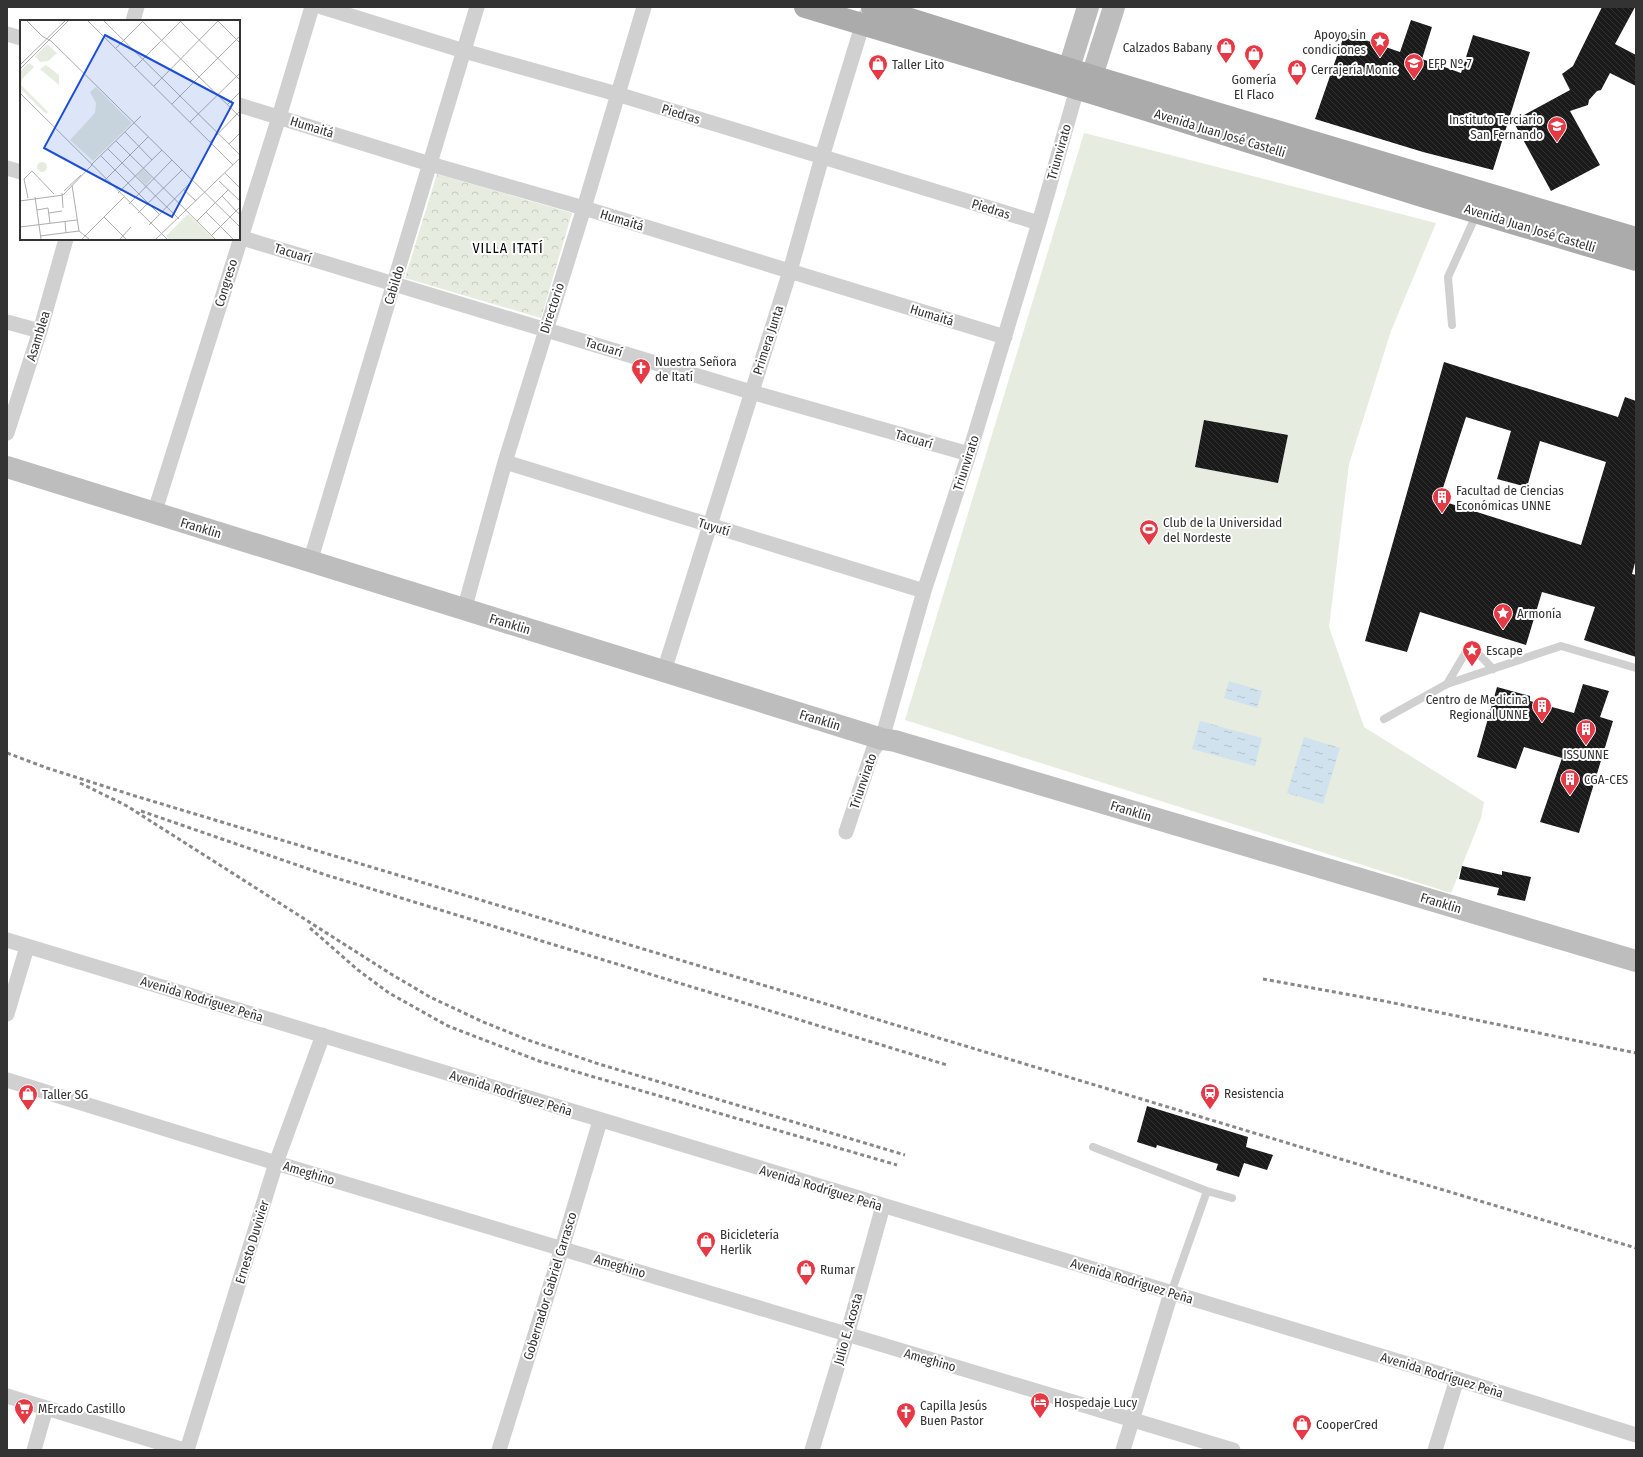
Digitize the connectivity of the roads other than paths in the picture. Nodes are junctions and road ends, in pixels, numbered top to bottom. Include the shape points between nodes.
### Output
1 (137, 7) edge
2 (312, 7) edge
3 (322, 7) edge
4 (477, 7) edge
5 (644, 7) edge
6 (805, 7) edge
7 (1088, 7) edge
8 (1114, 7) edge
9 (867, 13) edge
10 (133, 20) edge
11 (7, 34) edge
12 (20, 38) edge
13 (464, 51) junction
14 (1069, 68) junction
15 (1085, 82) junction
16 (617, 94) junction
17 (240, 105) edge
18 (279, 117) junction
19 (822, 157) junction
20 (430, 164) junction
21 (7, 168) edge
22 (20, 172) edge
23 (584, 208) junction
24 (1477, 212) junction
25 (1039, 223) junction
26 (240, 237) edge
27 (1636, 238) edge
28 (66, 240) edge
29 (239, 240) edge
30 (1636, 260) edge
31 (790, 271) junction
32 (395, 284) junction
33 (7, 322) edge
34 (1452, 325) dead end
35 (545, 330) junction
36 (40, 331) junction
37 (1005, 337) junction
38 (751, 392) junction
39 (7, 433) edge
40 (969, 454) junction
41 (505, 462) junction
42 (7, 467) edge
43 (154, 514) junction
44 (710, 525) junction
45 (310, 562) junction
46 (924, 591) junction
47 (464, 610) junction
48 (1636, 668) edge
49 (1493, 669) junction
50 (664, 671) junction
51 (1447, 684) junction
52 (1384, 719) dead end
53 (882, 739) junction
54 (846, 832) dead end
55 (7, 940) edge
56 (27, 946) junction
57 (1636, 961) edge
58 (7, 1014) edge
59 (323, 1035) junction
60 (7, 1080) edge
61 (600, 1121) junction
62 (1092, 1147) dead end
63 (276, 1163) junction
64 (1207, 1191) junction
65 (1232, 1198) dead end
66 (883, 1206) junction
67 (562, 1248) junction
68 (1171, 1293) junction
69 (847, 1335) junction
70 (1457, 1379) junction
71 (7, 1396) edge
72 (46, 1408) junction
73 (1132, 1419) junction
74 (1636, 1435) edge
75 (34, 1450) edge
76 (186, 1450) edge
77 (499, 1450) edge
78 (812, 1450) edge
79 (1123, 1450) edge
80 (1233, 1450) edge
81 (1435, 1450) edge

1 - 10 street
2 - 18 street, Congreso
3 - 13 street, Piedras
4 - 13 street, Cabildo
5 - 16 street, Directorio
6 - 9 main road, Avenida Juan José Castelli
7 - 14 street
8 - 15 street
9 - 14 main road, Avenida Juan José Castelli
9 - 15 main road, Avenida Juan José Castelli
9 - 19 street, Primera Junta
11 - 12 street
13 - 16 street, Piedras
13 - 20 street, Cabildo
14 - 15 main road, Avenida Juan José Castelli
15 - 24 main road, Avenida Juan José Castelli
15 - 25 street, Triunvirato
15 - 27 main road, Avenida Juan José Castelli
16 - 19 street, Piedras
16 - 23 street, Directorio
17 - 18 street, Humaitá
18 - 20 street, Humaitá
18 - 26 street, Congreso
19 - 25 street, Piedras
19 - 31 street, Primera Junta
20 - 23 street, Humaitá
20 - 32 street, Cabildo
21 - 22 street
23 - 31 street, Humaitá
23 - 35 street, Directorio
24 - 30 main road, Avenida Juan José Castelli
24 - 34 lane via 1448,277
25 - 37 street, Triunvirato
26 - 32 street, Tacuarí
28 - 36 street, Asamblea
29 - 43 street, Congreso
31 - 37 street, Humaitá
31 - 38 street, Primera Junta
32 - 35 street, Tacuarí
32 - 45 street, Cabildo
33 - 36 street
35 - 38 street, Tacuarí
35 - 41 street, Directorio
36 - 39 street, Asamblea
37 - 40 street, Triunvirato
38 - 40 street, Tacuarí
38 - 44 street, Primera Junta
40 - 46 street, Triunvirato
41 - 44 street, Tuyutí
41 - 47 street, Directorio
42 - 43 street, Franklin
43 - 45 street, Franklin
44 - 46 street, Tuyutí
44 - 50 street, Primera Junta
45 - 47 street, Franklin
46 - 53 street, Triunvirato
47 - 50 street, Franklin
48 - 49 lane via 1561,646
49 - 51 lane
49 - 51 lane via 1470,645
50 - 53 street, Franklin
51 - 52 lane
53 - 54 street, Triunvirato via 873,750
53 - 57 street, Franklin
55 - 56 street, Avenida Rodríguez Peña
56 - 58 street
56 - 59 street, Avenida Rodríguez Peña
59 - 61 street, Avenida Rodríguez Peña
59 - 63 street, Ernesto Duvivier
60 - 63 street, Ameghino
61 - 66 street, Avenida Rodríguez Peña
61 - 67 street, Gobernador Gabriel Carrasco
62 - 64 lane
63 - 67 street, Ameghino
63 - 76 street, Ernesto Duvivier
64 - 65 lane
64 - 68 lane
66 - 68 street, Avenida Rodríguez Peña
66 - 69 street, Julio E. Acosta
67 - 69 street, Ameghino
67 - 77 street, Gobernador Gabriel Carrasco
68 - 70 street, Avenida Rodríguez Peña
68 - 73 street
69 - 73 street, Ameghino
69 - 78 street, Julio E. Acosta
70 - 74 street, Avenida Rodríguez Peña
70 - 81 street
71 - 72 street
72 - 75 street
72 - 76 street
73 - 79 street
73 - 80 street, Ameghino

